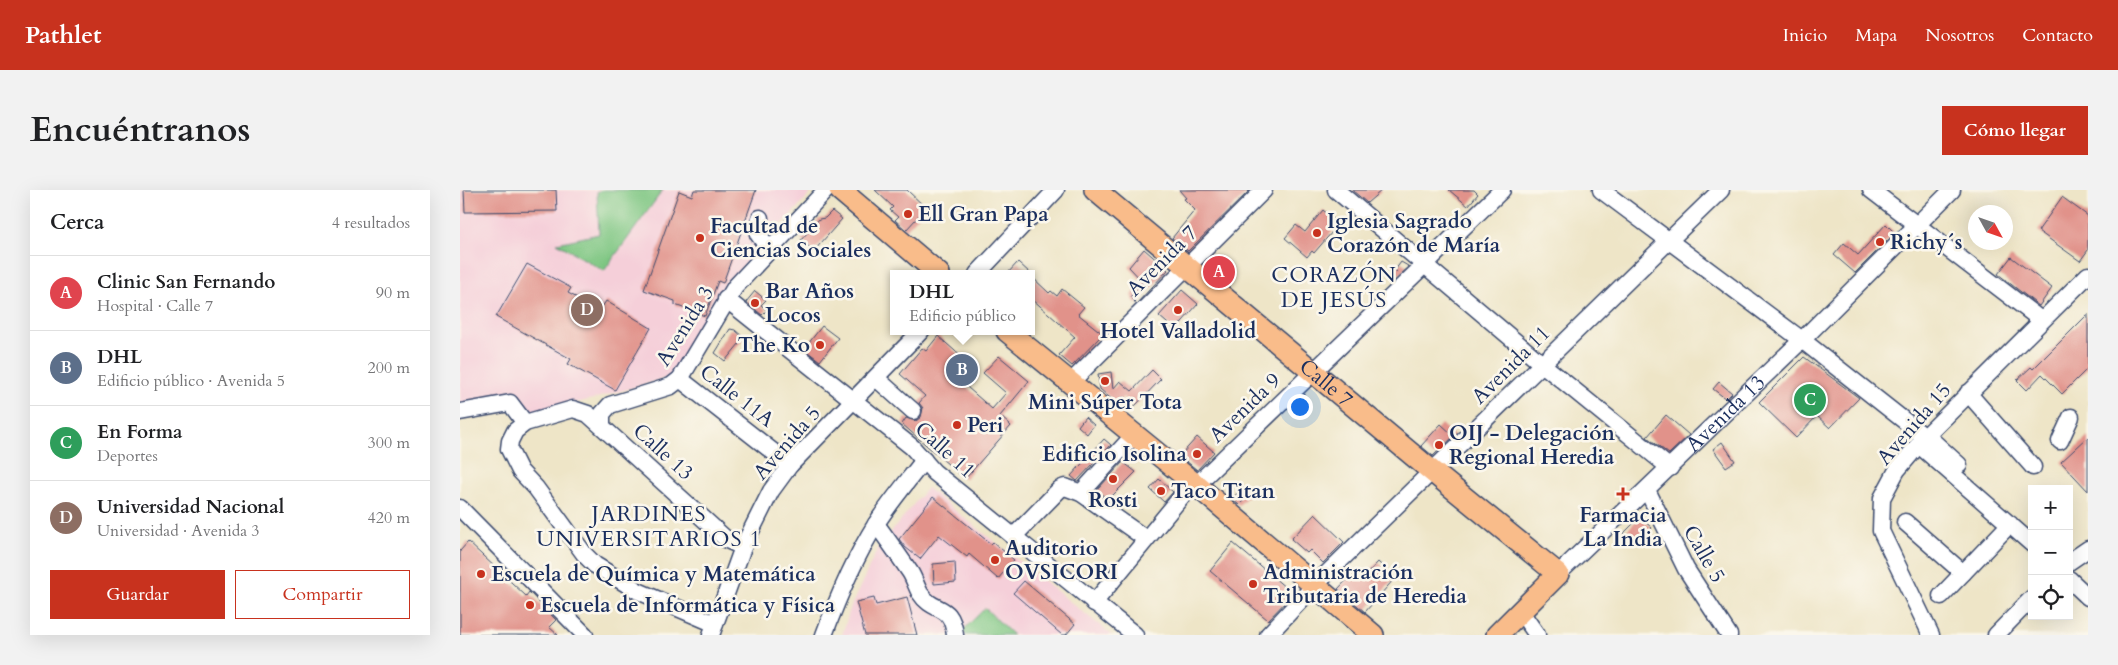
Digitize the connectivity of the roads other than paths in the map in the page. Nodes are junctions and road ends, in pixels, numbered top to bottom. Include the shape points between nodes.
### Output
1 (826, 190) edge
2 (840, 190) edge
3 (1056, 190) edge
4 (1094, 190) edge
5 (1264, 190) edge
6 (1336, 190) edge
7 (1502, 190) edge
8 (1600, 190) edge
9 (1721, 190) edge
10 (1871, 190) edge
11 (1952, 190) edge
12 (760, 218) dead end
13 (1918, 226) junction
14 (1668, 241) junction
15 (770, 250) junction
16 (1425, 264) junction
17 (1186, 267) junction
18 (934, 270) edge
19 (981, 270) edge
20 (2088, 275) edge
21 (726, 299) junction
22 (2041, 320) junction
23 (917, 335) edge
24 (1012, 335) edge
25 (1802, 340) junction
26 (1542, 364) junction
27 (1312, 372) junction
28 (876, 378) junction
29 (680, 379) junction
30 (1070, 383) junction
31 (1968, 394) junction
32 (853, 401) junction
33 (913, 411) dead end
34 (460, 412) edge
35 (2070, 417) dead end
36 (525, 423) junction
37 (602, 425) junction
38 (1134, 434) junction
39 (1924, 439) junction
40 (2060, 441) dead end
41 (924, 460) junction
42 (790, 466) junction
43 (2033, 467) dead end
44 (1670, 468) junction
45 (1433, 472) junction
46 (1196, 486) junction
47 (1647, 490) junction
48 (1081, 493) junction
49 (460, 508) edge
50 (2006, 520) junction
51 (1904, 522) dead end
52 (876, 524) junction
53 (1013, 537) junction
54 (1146, 539) junction
55 (2028, 540) edge
56 (743, 547) junction
57 (2088, 549) edge
58 (2073, 559) edge
59 (1962, 573) junction
60 (1558, 574) junction
61 (2073, 584) edge
62 (1315, 586) junction
63 (1941, 596) dead end
64 (2088, 597) edge
65 (2028, 602) edge
66 (1094, 603) junction
67 (1522, 612) junction
68 (713, 630) edge
69 (1927, 634) edge
70 (586, 635) edge
71 (824, 635) edge
72 (955, 635) edge
73 (1135, 635) edge
74 (1268, 635) edge
75 (1373, 635) edge
76 (1497, 635) edge
77 (1537, 635) edge
78 (1729, 635) edge
79 (1996, 635) edge

1 - 15 street, Avenida 3
2 - 18 main road
3 - 19 street
4 - 17 main road, Calle 7
5 - 17 street, Avenida 7
6 - 16 street
7 - 16 street, Avenida 9
8 - 14 street
9 - 14 street, Avenida 11
10 - 13 street
11 - 13 street, Avenida 13
12 - 15 street via 758,234
13 - 22 street
13 - 25 street, Avenida 13
14 - 25 street
14 - 26 street, Avenida 11
15 - 21 street, Avenida 3
16 - 26 street
16 - 27 street, Avenida 9
17 - 27 main road, Calle 7
17 - 30 street, Avenida 7
20 - 22 street, Avenida 15
21 - 29 street, Avenida 3
21 - 32 street, Calle 11
22 - 31 street, Avenida 15
23 - 28 street, Avenida 5
24 - 30 main road
25 - 39 street
25 - 44 street, Avenida 13
26 - 44 street
26 - 45 street, Avenida 11
27 - 45 main road, Calle 7
27 - 46 street, Avenida 9
28 - 32 street, Avenida 5
28 - 33 street
29 - 37 street, Avenida 3 via 671,386 610,405 602,414
29 - 42 street, Calle 11A
30 - 38 main road
31 - 39 street, Avenida 15
31 - 43 street
32 - 41 street, Calle 11
32 - 42 street, Avenida 5
34 - 36 street via 510,404
35 - 40 street
36 - 37 street via 573,409 588,414
36 - 68 street via 515,431 510,441 511,456 585,555 595,565 638,591
37 - 56 street, Calle 13 via 728,540
38 - 46 main road
38 - 48 street
39 - 50 street
39 - 69 street, Avenida 15 via 1897,470 1882,498 1881,531
41 - 52 street
41 - 53 street, Calle 11 via 934,472
42 - 56 street, Avenida 5 via 771,491
44 - 47 street, Avenida 13
45 - 60 main road, Calle 7
45 - 62 street, Avenida 11
46 - 54 street, Avenida 9 via 1182,496
46 - 62 main road
47 - 60 street, Avenida 13
47 - 78 street, Calle 5 via 1686,569
48 - 53 street via 1065,487 1060,489
48 - 54 street
49 - 70 street
50 - 55 street
50 - 59 street
51 - 59 street
52 - 71 street via 846,580
52 - 72 street via 912,574 920,594 949,614
53 - 66 street, Calle 11
54 - 66 street, Avenida 9
56 - 68 street, Avenida 5
57 - 58 street
59 - 63 street
60 - 67 main road, Avenida 13
61 - 64 street
62 - 74 street, Avenida 11
62 - 75 main road
65 - 79 street
66 - 73 street, Calle 11
67 - 76 main road, Avenida 13
67 - 77 street

